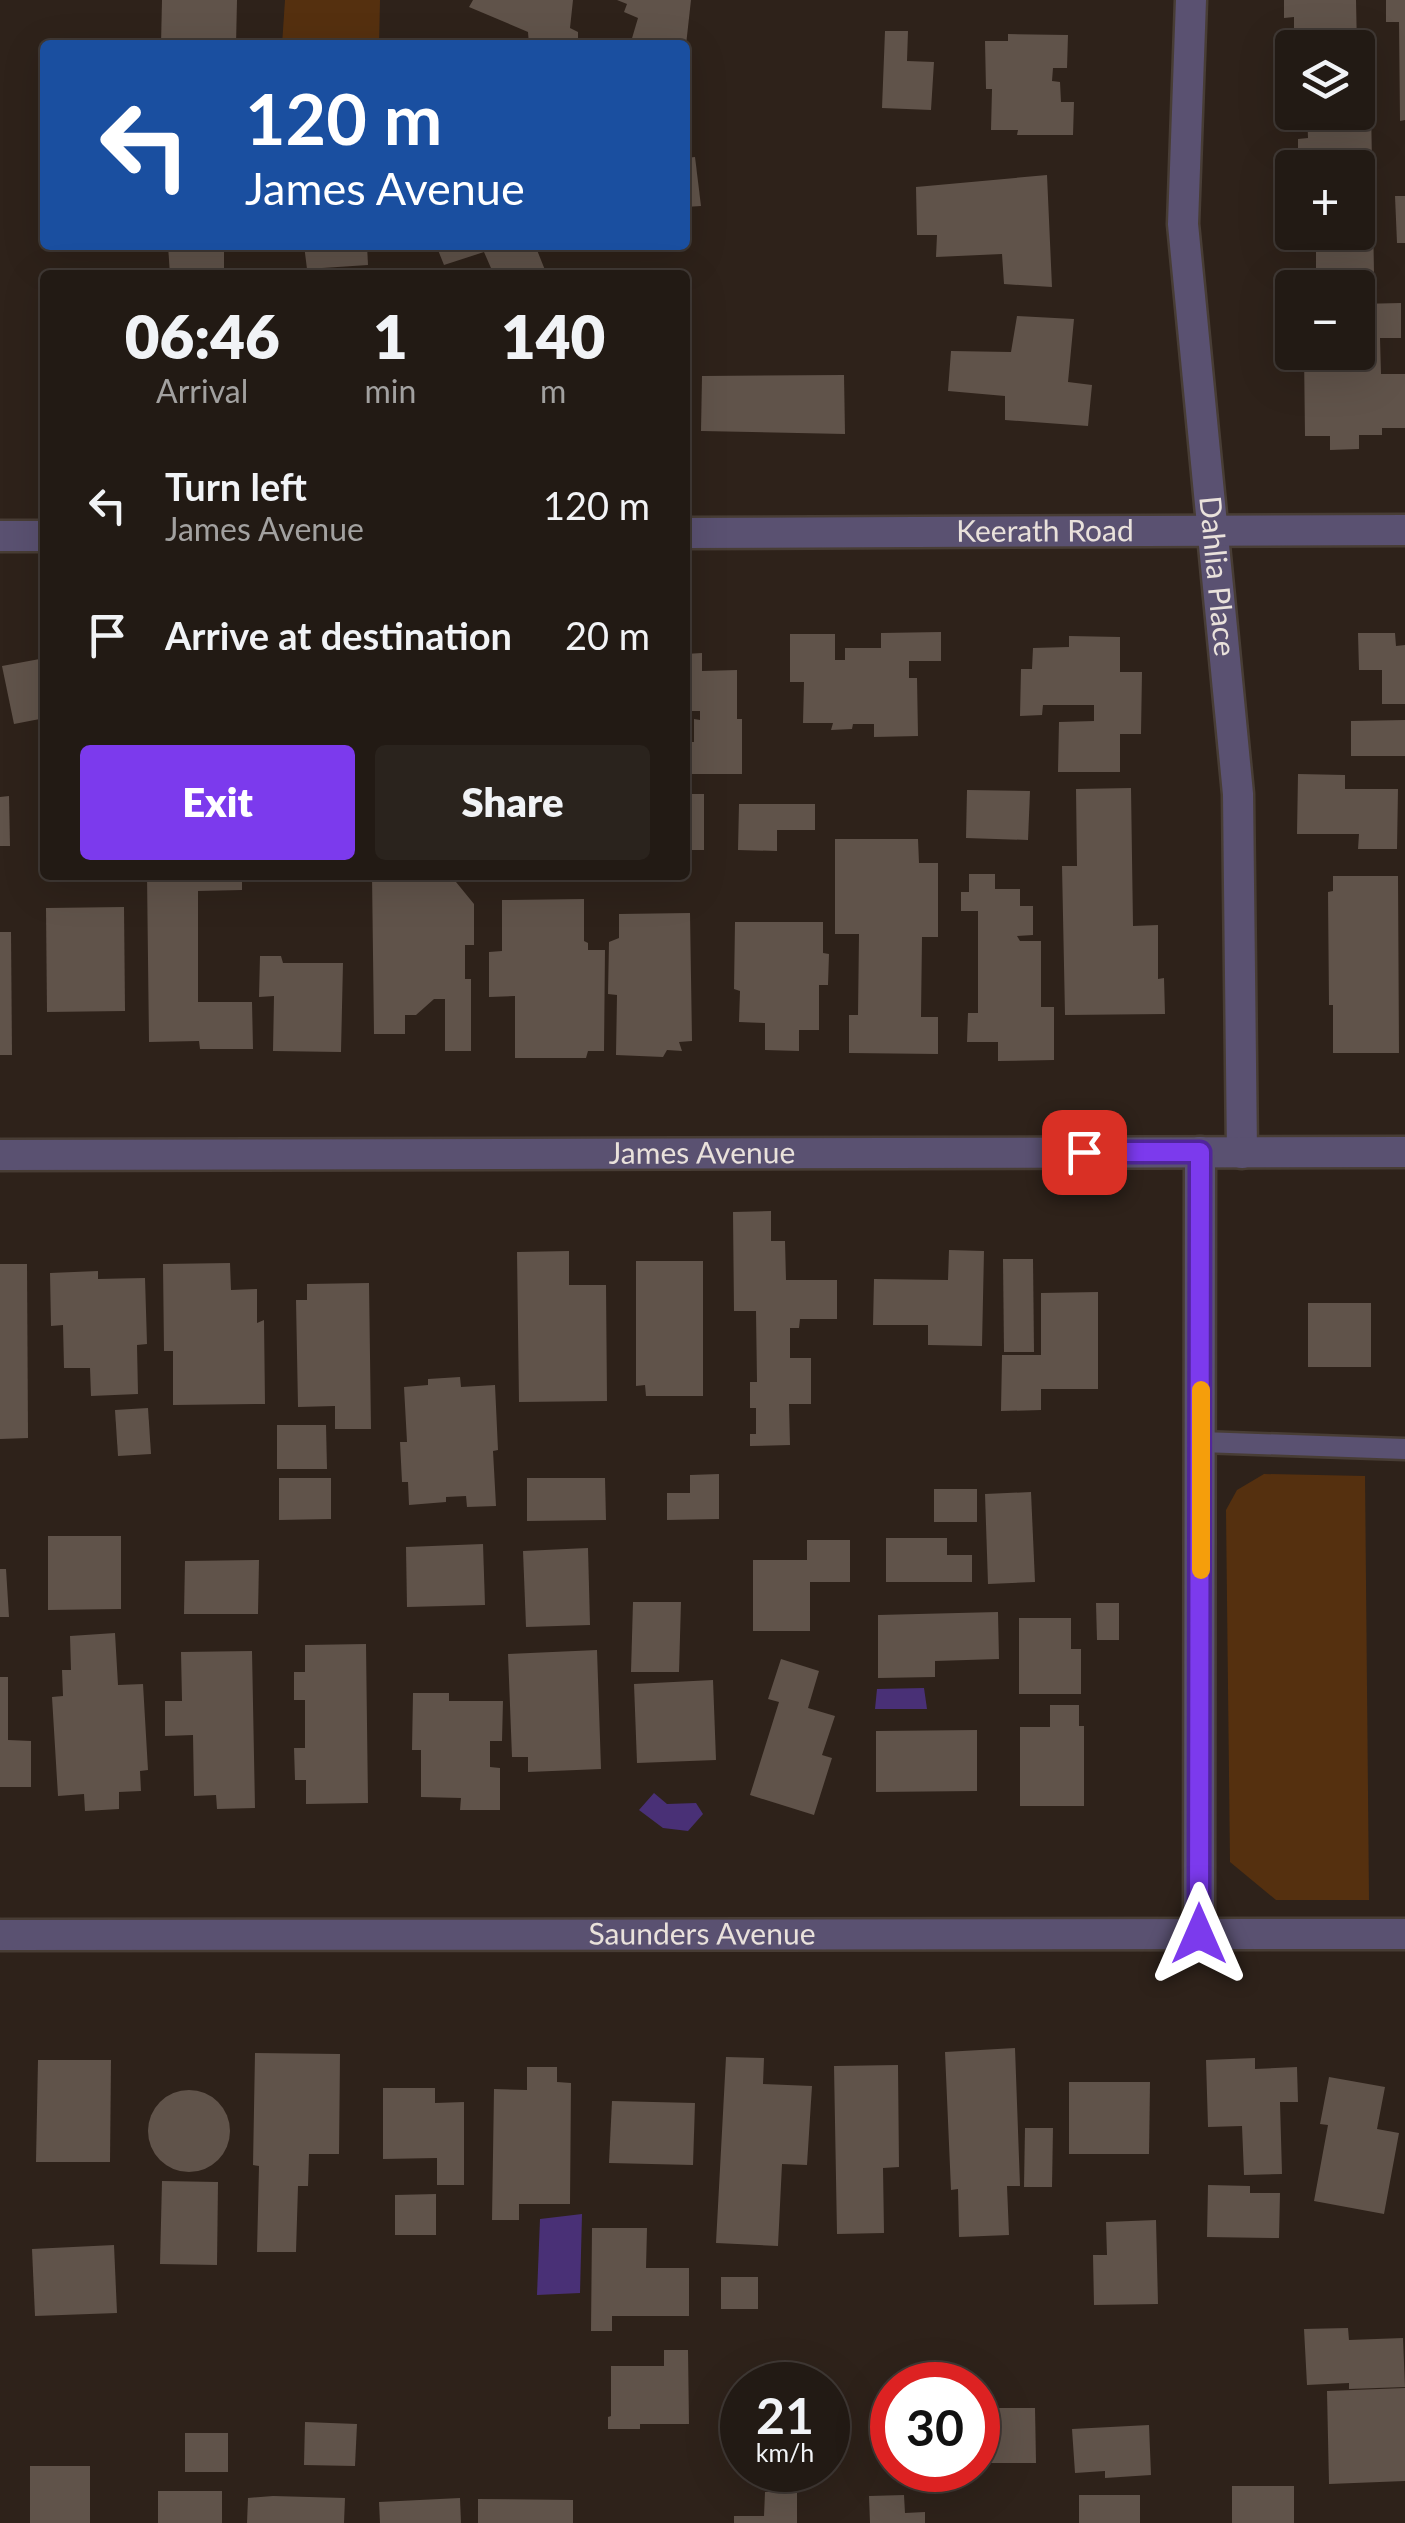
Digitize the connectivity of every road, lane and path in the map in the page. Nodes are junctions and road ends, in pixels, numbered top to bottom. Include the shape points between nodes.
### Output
1 (1191, 0) edge
2 (1214, 530) junction
3 (1405, 530) edge
4 (690, 533) edge
5 (0, 536) edge
6 (40, 536) edge
7 (1200, 1152) junction
8 (1405, 1152) edge
9 (1242, 1153) junction
10 (0, 1155) edge
11 (1201, 1442) junction
12 (1405, 1449) edge
13 (1199, 1934) junction
14 (1405, 1934) edge
15 (0, 1935) edge

1 - 2 street, Dahlia Place via 1183,224
2 - 3 street, Keerath Road
2 - 4 street, Keerath Road
2 - 9 street, Dahlia Place via 1238,794
5 - 6 street
7 - 9 street, James Avenue
7 - 10 street, James Avenue
7 - 11 street
8 - 9 street, James Avenue
11 - 12 lane
11 - 13 street
13 - 14 street, Saunders Avenue
13 - 15 street, Saunders Avenue

